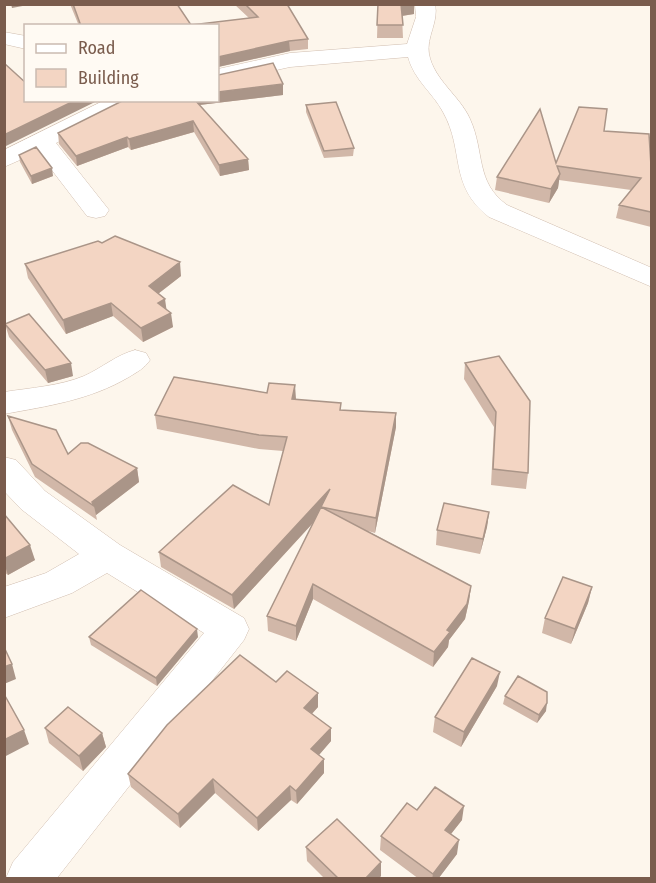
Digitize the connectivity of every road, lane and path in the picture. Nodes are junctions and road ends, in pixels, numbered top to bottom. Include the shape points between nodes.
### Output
1 (425, 4) edge
2 (4, 38) edge
3 (24, 43) edge
4 (417, 50) junction
5 (219, 76) edge
6 (118, 102) edge
7 (41, 141) junction
8 (4, 160) edge
9 (96, 210) dead end
10 (651, 279) edge
11 (135, 360) dead end
12 (4, 403) edge
13 (4, 469) edge
14 (107, 555) junction
15 (4, 603) edge
16 (29, 879) edge

1 - 4 street via 428,12
2 - 3 street
4 - 5 street via 290,60
4 - 10 street via 432,84 454,111 467,141 477,189 486,201 498,211
6 - 7 street
7 - 8 street
7 - 9 street
11 - 12 street via 95,383
13 - 14 street via 33,500
14 - 15 street via 59,583
14 - 16 street via 230,630

